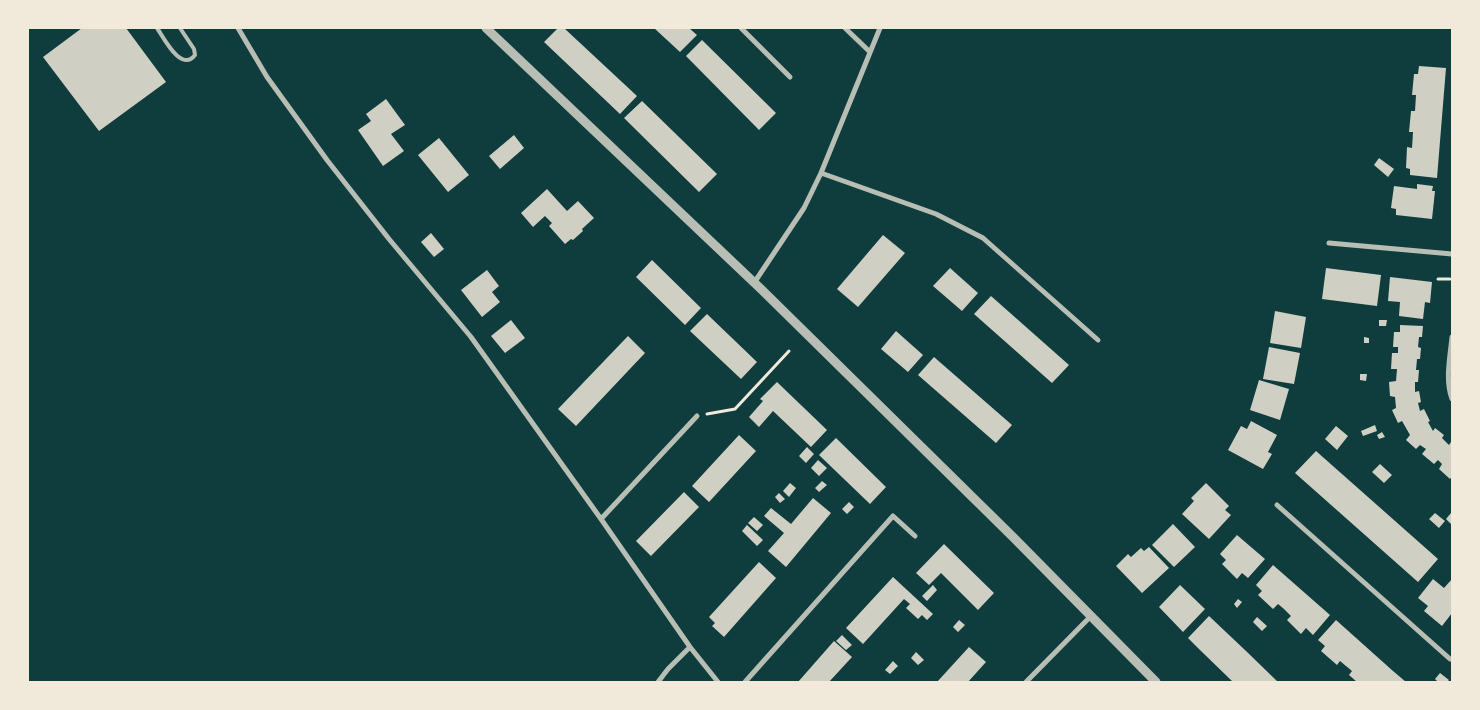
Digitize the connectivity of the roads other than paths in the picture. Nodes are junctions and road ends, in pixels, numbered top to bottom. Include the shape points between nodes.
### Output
1 (157, 28) edge
2 (180, 28) edge
3 (238, 28) edge
4 (486, 28) edge
5 (740, 28) edge
6 (845, 28) edge
7 (880, 28) edge
8 (870, 52) junction
9 (790, 77) dead end
10 (821, 173) junction
11 (1329, 242) dead end
12 (1452, 254) edge
13 (754, 283) junction
14 (1452, 337) edge
15 (1098, 340) dead end
16 (1452, 399) edge
17 (697, 416) road end
18 (1277, 505) dead end
19 (601, 519) junction
20 (915, 536) dead end
21 (1090, 617) junction
22 (690, 647) junction
23 (1452, 658) edge
24 (658, 682) edge
25 (718, 682) edge
26 (745, 682) edge
27 (1026, 682) edge
28 (1156, 682) edge

1 - 2 lane via 177,56 187,61 195,55 194,49
3 - 19 street via 267,77 337,174 471,337
4 - 13 street
5 - 9 street
6 - 8 street
7 - 8 street
8 - 10 street
10 - 13 street via 804,208
10 - 15 street via 936,214 983,238
11 - 12 street
13 - 21 street
14 - 16 street via 1448,381
17 - 19 street
18 - 23 street
19 - 22 street
20 - 26 street via 893,516
21 - 27 street
21 - 28 street
22 - 24 street
22 - 25 street

